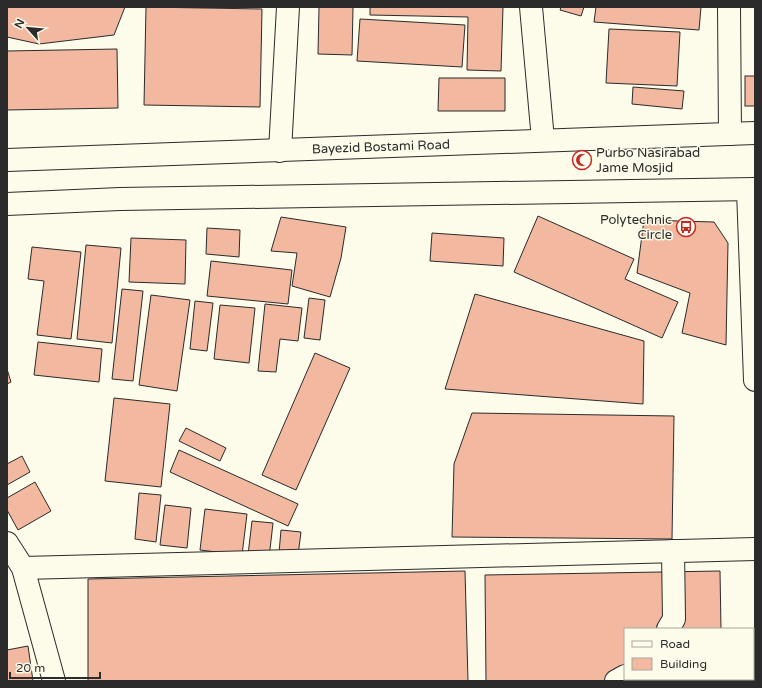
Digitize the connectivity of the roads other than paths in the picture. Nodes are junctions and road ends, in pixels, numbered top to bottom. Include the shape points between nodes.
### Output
1 (288, 7) edge
2 (531, 7) edge
3 (729, 7) edge
4 (755, 133) edge
5 (730, 134) junction
6 (543, 140) junction
7 (280, 151) junction
8 (7, 160) edge
9 (751, 189) edge
10 (7, 204) edge
11 (755, 380) edge
12 (7, 543) edge
13 (755, 549) edge
14 (672, 551) junction
15 (23, 568) junction
16 (669, 628) edge
17 (54, 681) edge

1 - 7 street
2 - 6 street
3 - 5 street
4 - 5 street, Bayezid Bostami Road
5 - 6 street, Bayezid Bostami Road
6 - 7 street, Bayezid Bostami Road
7 - 8 street, Bayezid Bostami Road
9 - 10 street via 128,198
9 - 11 street
12 - 15 street
13 - 14 street
14 - 15 street
14 - 16 street via 674,619
15 - 17 street

